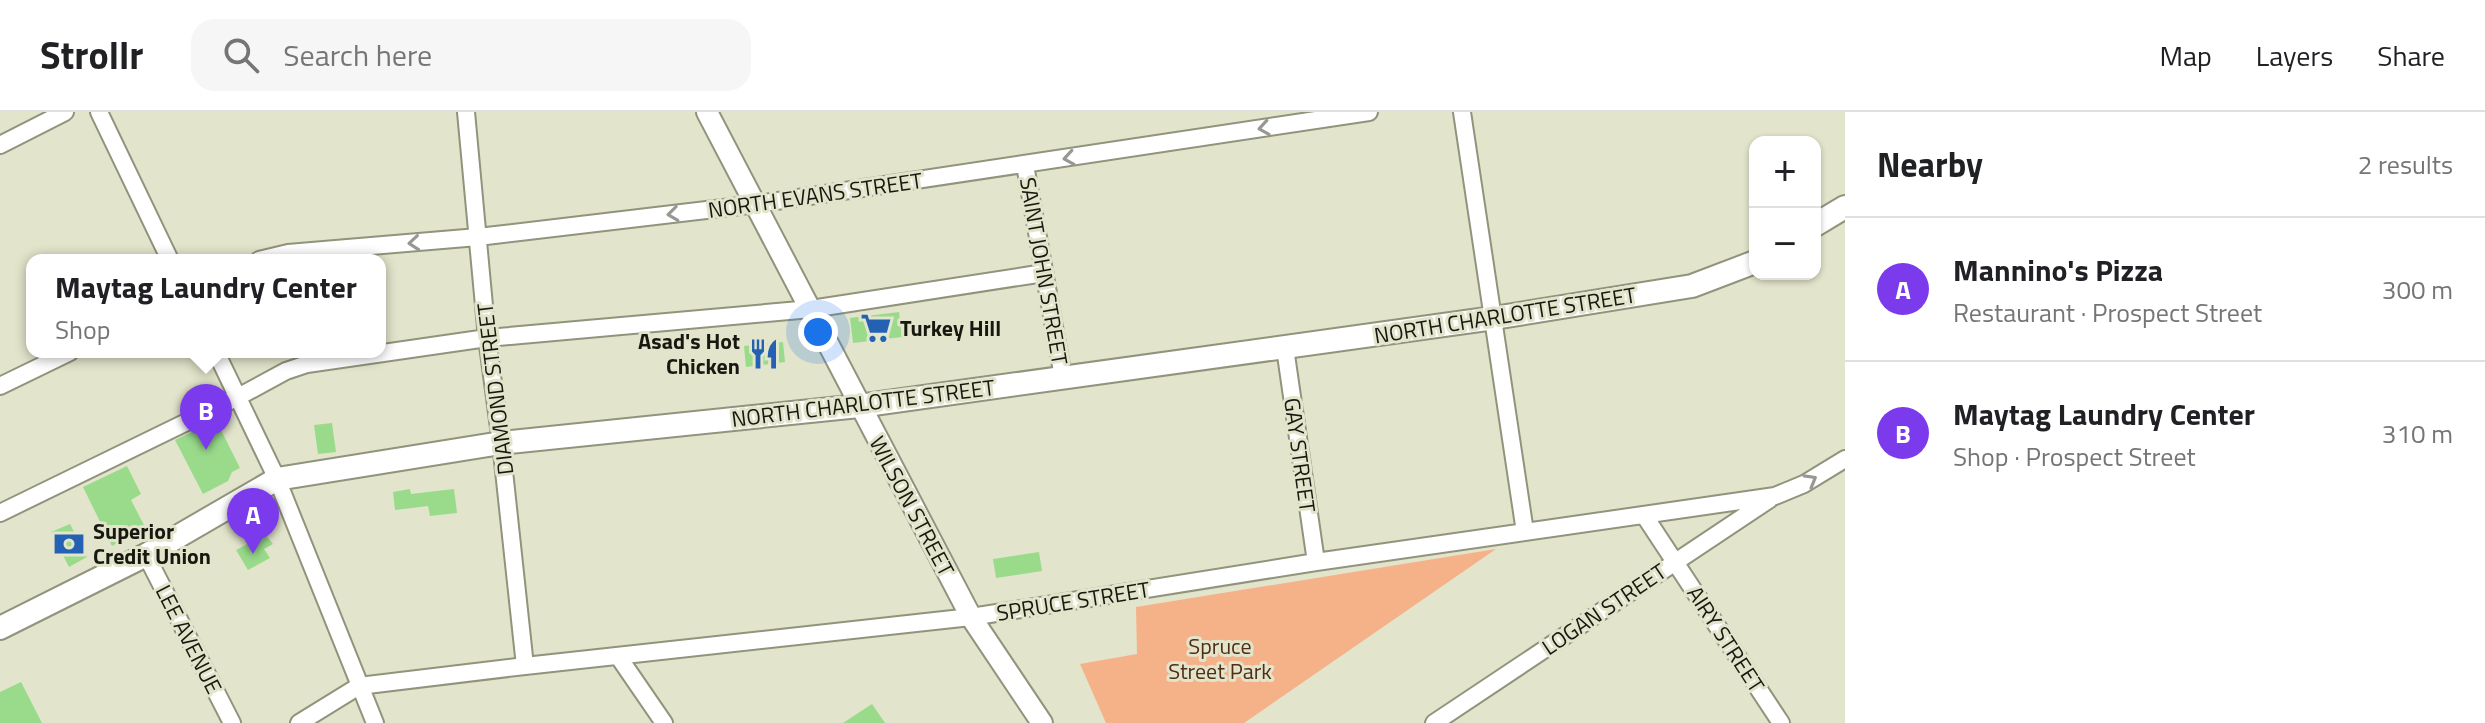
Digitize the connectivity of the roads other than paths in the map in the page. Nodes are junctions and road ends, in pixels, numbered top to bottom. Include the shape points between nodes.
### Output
1 (65, 112) edge
2 (99, 112) edge
3 (466, 112) edge
4 (707, 112) edge
5 (1369, 112) edge
6 (1462, 112) edge
7 (0, 145) edge
8 (1025, 165) junction
9 (757, 204) junction
10 (1845, 207) edge
11 (1821, 221) edge
12 (478, 237) junction
13 (167, 254) edge
14 (284, 254) edge
15 (1749, 264) edge
16 (1044, 273) junction
17 (811, 309) junction
18 (1494, 318) junction
19 (487, 338) junction
20 (1285, 348) junction
21 (386, 353) edge
22 (58, 358) edge
23 (219, 358) edge
24 (349, 358) edge
25 (1063, 377) junction
26 (0, 386) edge
27 (238, 397) junction
28 (859, 406) junction
29 (501, 443) junction
30 (1845, 459) edge
31 (277, 479) junction
32 (1775, 496) junction
33 (0, 513) edge
34 (1644, 515) junction
35 (1525, 532) junction
36 (146, 555) junction
37 (1675, 561) junction
38 (1316, 562) junction
39 (971, 617) junction
40 (0, 628) edge
41 (618, 656) junction
42 (525, 666) junction
43 (359, 686) junction
44 (232, 723) edge
45 (299, 723) edge
46 (375, 723) edge
47 (664, 723) edge
48 (1042, 723) edge
49 (1434, 723) edge
50 (1781, 723) edge

1 - 7 street
2 - 13 street
3 - 12 street, DIAMOND STREET
4 - 9 street, WILSON STREET
5 -> 8 street, NORTH EVANS STREET
6 - 18 street
8 - 9 street, NORTH EVANS STREET
8 - 16 street, SAINT JOHN STREET
9 -> 12 street, NORTH EVANS STREET
9 - 17 street, WILSON STREET
10 - 11 main road
12 -> 14 street, NORTH EVANS STREET
12 - 19 street, DIAMOND STREET
15 - 18 main road, NORTH CHARLOTTE STREET via 1692,286
16 - 17 street
16 - 25 street, SAINT JOHN STREET
17 - 19 street
17 - 28 street, WILSON STREET
18 - 20 main road, NORTH CHARLOTTE STREET
18 - 35 street
19 - 21 street
19 - 29 street, DIAMOND STREET
20 - 25 main road, NORTH CHARLOTTE STREET
20 - 38 street, GAY STREET
22 - 26 street
23 - 27 street
24 - 27 street via 286,371
25 - 28 main road, NORTH CHARLOTTE STREET
27 - 31 street
27 - 33 street
28 - 29 main road, NORTH CHARLOTTE STREET
28 - 39 street, WILSON STREET
29 - 31 main road, NORTH CHARLOTTE STREET
29 - 42 street, DIAMOND STREET
32 -> 30 street, SPRUCE STREET
31 - 36 main road, NORTH CHARLOTTE STREET
31 - 43 street
32 - 34 street, SPRUCE STREET
32 - 37 street, LOGAN STREET
34 - 35 street, SPRUCE STREET
34 - 37 street, AIRY STREET
35 - 38 street, SPRUCE STREET
36 - 40 main road, NORTH CHARLOTTE STREET
36 - 44 street, LEE AVENUE
37 - 49 street, LOGAN STREET
37 - 50 street, AIRY STREET
38 - 39 street, SPRUCE STREET
39 - 41 street, SPRUCE STREET
39 - 48 street, WILSON STREET
41 - 42 street, SPRUCE STREET
41 - 47 street
42 - 43 street, SPRUCE STREET
43 - 45 street, SPRUCE STREET
43 - 46 street

